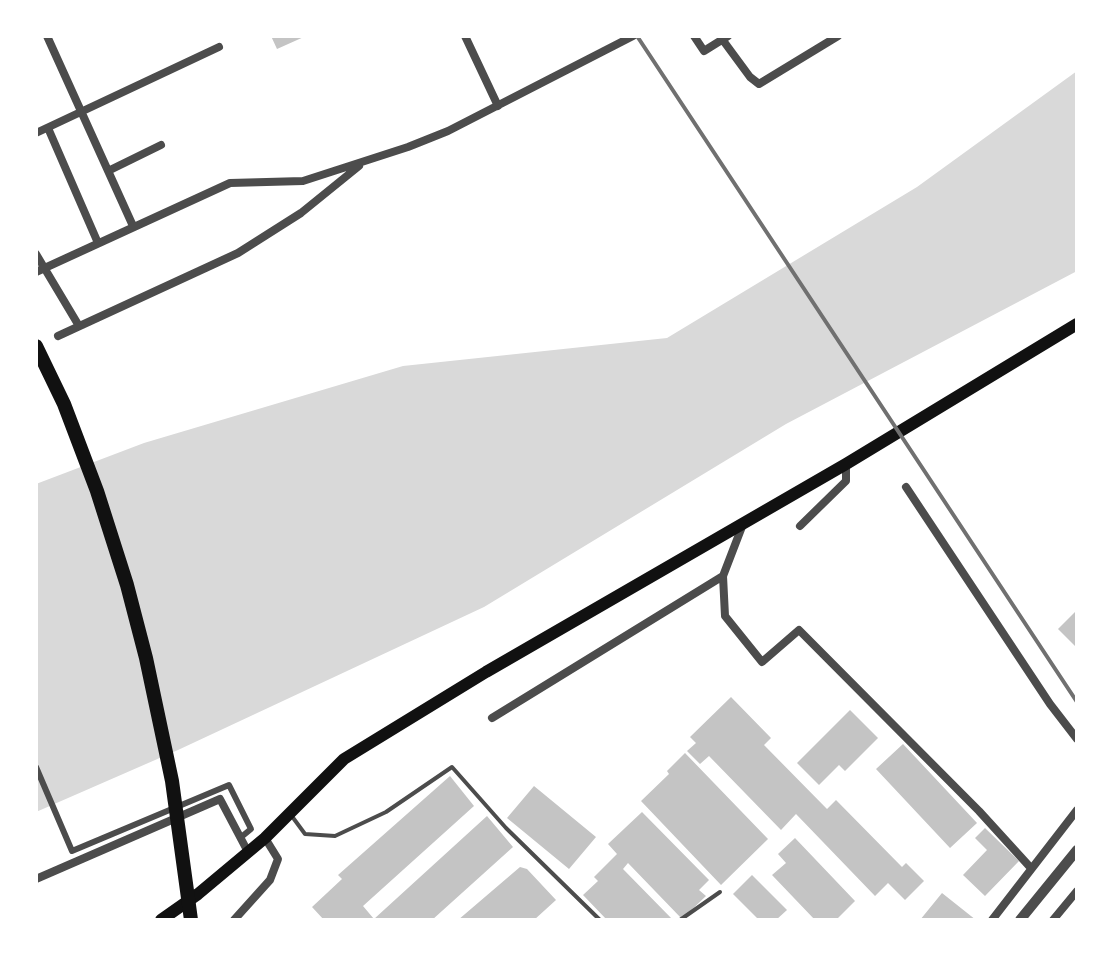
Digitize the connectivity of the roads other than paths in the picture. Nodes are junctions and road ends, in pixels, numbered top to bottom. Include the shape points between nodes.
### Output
1 (47, 36) edge
2 (465, 36) edge
3 (633, 36) edge
4 (694, 36) edge
5 (838, 36) edge
6 (725, 38) edge
7 (219, 47) dead end
8 (498, 106) junction
9 (82, 113) junction
10 (48, 128) junction
11 (36, 133) edge
12 (161, 145) dead end
13 (362, 163) junction
14 (108, 171) junction
15 (133, 226) junction
16 (98, 243) junction
17 (36, 254) edge
18 (46, 267) junction
19 (36, 272) edge
20 (1077, 324) edge
21 (79, 326) junction
22 (58, 336) dead end
23 (36, 346) edge
24 (846, 464) junction
25 (906, 487) dead end
26 (744, 521) junction
27 (800, 526) dead end
28 (723, 576) junction
29 (492, 718) dead end
30 (1077, 739) edge
31 (36, 767) edge
32 (1077, 810) edge
33 (291, 815) junction
34 (240, 838) junction
35 (265, 838) junction
36 (1077, 850) edge
37 (248, 852) junction
38 (1030, 867) junction
39 (36, 879) edge
40 (720, 892) dead end
41 (1075, 897) edge
42 (161, 920) edge
43 (191, 920) edge
44 (234, 920) edge
45 (600, 920) edge
46 (680, 920) edge
47 (992, 920) edge
48 (1020, 920) edge
49 (1053, 920) edge

1 - 9 street
2 - 8 street
3 - 8 street
4 - 6 street via 704,51
5 - 6 street via 759,84
7 - 9 street
8 - 13 street
9 - 10 street
9 - 14 street
10 - 11 street
10 - 16 street
12 - 14 street
13 - 15 street via 303,181 230,183
13 - 21 street via 301,213 238,253
14 - 15 street
15 - 16 street
16 - 18 street
17 - 18 street
18 - 19 street
18 - 21 street
20 - 24 main road
21 - 22 street
23 - 43 highway via 64,404 113,540 146,658 172,781
24 - 26 main road
24 - 27 street via 846,481
25 - 30 street
26 - 28 street
26 - 33 main road via 344,759
28 - 29 street
28 - 38 street via 725,616 762,662 799,630
31 - 34 street via 72,851 229,785 251,829
32 - 38 street
33 - 35 main road
33 - 45 lane via 305,834 335,836 386,812 452,767
34 - 37 street
34 - 39 street via 220,799
35 - 37 main road
35 - 44 street via 278,859 270,880
36 - 48 street
37 - 42 main road
38 - 47 street
40 - 46 lane
41 - 49 street

